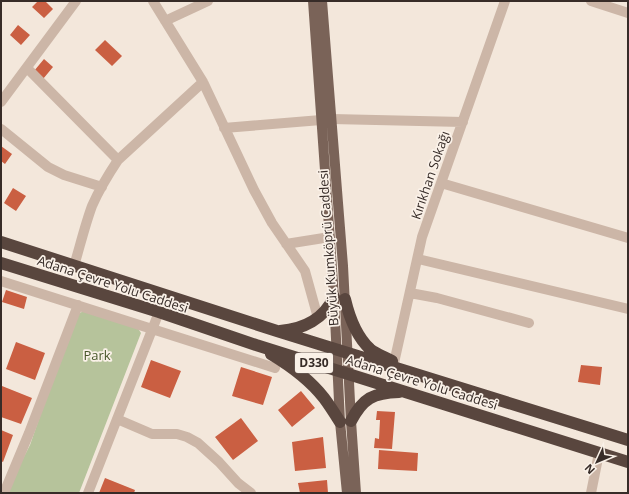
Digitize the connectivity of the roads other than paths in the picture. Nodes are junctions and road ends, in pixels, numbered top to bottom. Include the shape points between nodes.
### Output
1 (76, 1) edge
2 (153, 1) edge
3 (208, 1) edge
4 (313, 1) edge
5 (322, 1) edge
6 (505, 1) edge
7 (591, 1) edge
8 (628, 13) edge
9 (165, 21) junction
10 (27, 68) junction
11 (203, 82) junction
12 (1, 102) edge
13 (332, 119) junction
14 (321, 120) junction
15 (463, 122) junction
16 (224, 128) junction
17 (1, 129) edge
18 (118, 160) junction
19 (442, 183) junction
20 (102, 187) junction
21 (330, 237) junction
22 (628, 238) edge
23 (1, 242) edge
24 (286, 244) junction
25 (418, 259) junction
26 (1, 263) edge
27 (74, 266) junction
28 (1, 281) edge
29 (410, 293) junction
30 (339, 298) junction
31 (78, 305) junction
32 (628, 310) edge
33 (158, 312) junction
34 (318, 318) junction
35 (529, 323) dead end
36 (152, 329) junction
37 (277, 331) junction
38 (256, 345) junction
39 (342, 352) junction
40 (394, 362) junction
41 (275, 368) dead end
42 (343, 372) junction
43 (416, 375) junction
44 (406, 392) junction
45 (117, 419) junction
46 (345, 421) junction
47 (628, 440) edge
48 (599, 453) junction
49 (628, 462) edge
50 (4, 493) edge
51 (88, 493) edge
52 (251, 493) edge
53 (347, 493) edge
54 (356, 493) edge
55 (591, 493) edge

1 - 10 street
2 - 9 street
3 - 9 street
4 - 14 main road, Büyük Kumköprü Caddesi
5 - 13 main road, Büyük Kumköprü Caddesi
6 - 15 street, Kırıkhan Sokağı
7 - 8 street
9 - 11 street
10 - 12 street
10 - 18 street
11 - 16 street
11 - 18 street
13 - 15 street
13 - 30 main road, Büyük Kumköprü Caddesi
14 - 16 street
14 - 21 main road, Büyük Kumköprü Caddesi
15 - 19 street, Kırıkhan Sokağı
16 - 24 street via 272,224
17 - 20 street via 48,167
18 - 20 street
19 - 22 street
19 - 25 street, Kırıkhan Sokağı via 422,237
20 - 27 street via 92,206
21 - 24 street
21 - 30 main road, Büyük Kumköprü Caddesi
23 - 27 highway, Adana Çevre Yolu Caddesi / D330
24 - 34 street via 305,271
25 - 29 street, Kırıkhan Sokağı
25 - 32 street
26 - 33 highway, Adana Çevre Yolu Caddesi / D330
27 - 37 highway, Adana Çevre Yolu Caddesi / D330
28 - 31 street
29 - 35 street
29 - 40 street, Kırıkhan Sokağı
30 - 34 highway
30 - 39 main road, Büyük Kumköprü Caddesi
30 - 40 highway via 364,343 374,352
31 - 36 street
31 - 50 street
33 - 36 street
33 - 38 highway, Adana Çevre Yolu Caddesi / D330
34 - 37 highway via 296,328
36 - 41 street
36 - 45 street
37 - 39 highway, Adana Çevre Yolu Caddesi / D330
38 - 42 highway, Adana Çevre Yolu Caddesi / D330
38 - 46 highway via 280,359 310,382
39 - 42 main road, Büyük Kumköprü Caddesi
39 - 43 highway, Adana Çevre Yolu Caddesi / D330
40 - 43 highway
42 - 44 highway, Adana Çevre Yolu Caddesi / D330
42 - 46 main road, Büyük Kumköprü Caddesi
43 - 47 highway, Adana Çevre Yolu Caddesi / D330
44 - 46 highway via 377,394 369,398
44 - 48 highway, Adana Çevre Yolu Caddesi / D330
45 - 51 street
45 - 52 street via 152,434 177,434 198,443
46 - 53 main road, Büyük Kumköprü Caddesi
46 - 54 main road, Büyük Kumköprü Caddesi
48 - 49 highway, Adana Çevre Yolu Caddesi / D330
48 - 55 street

